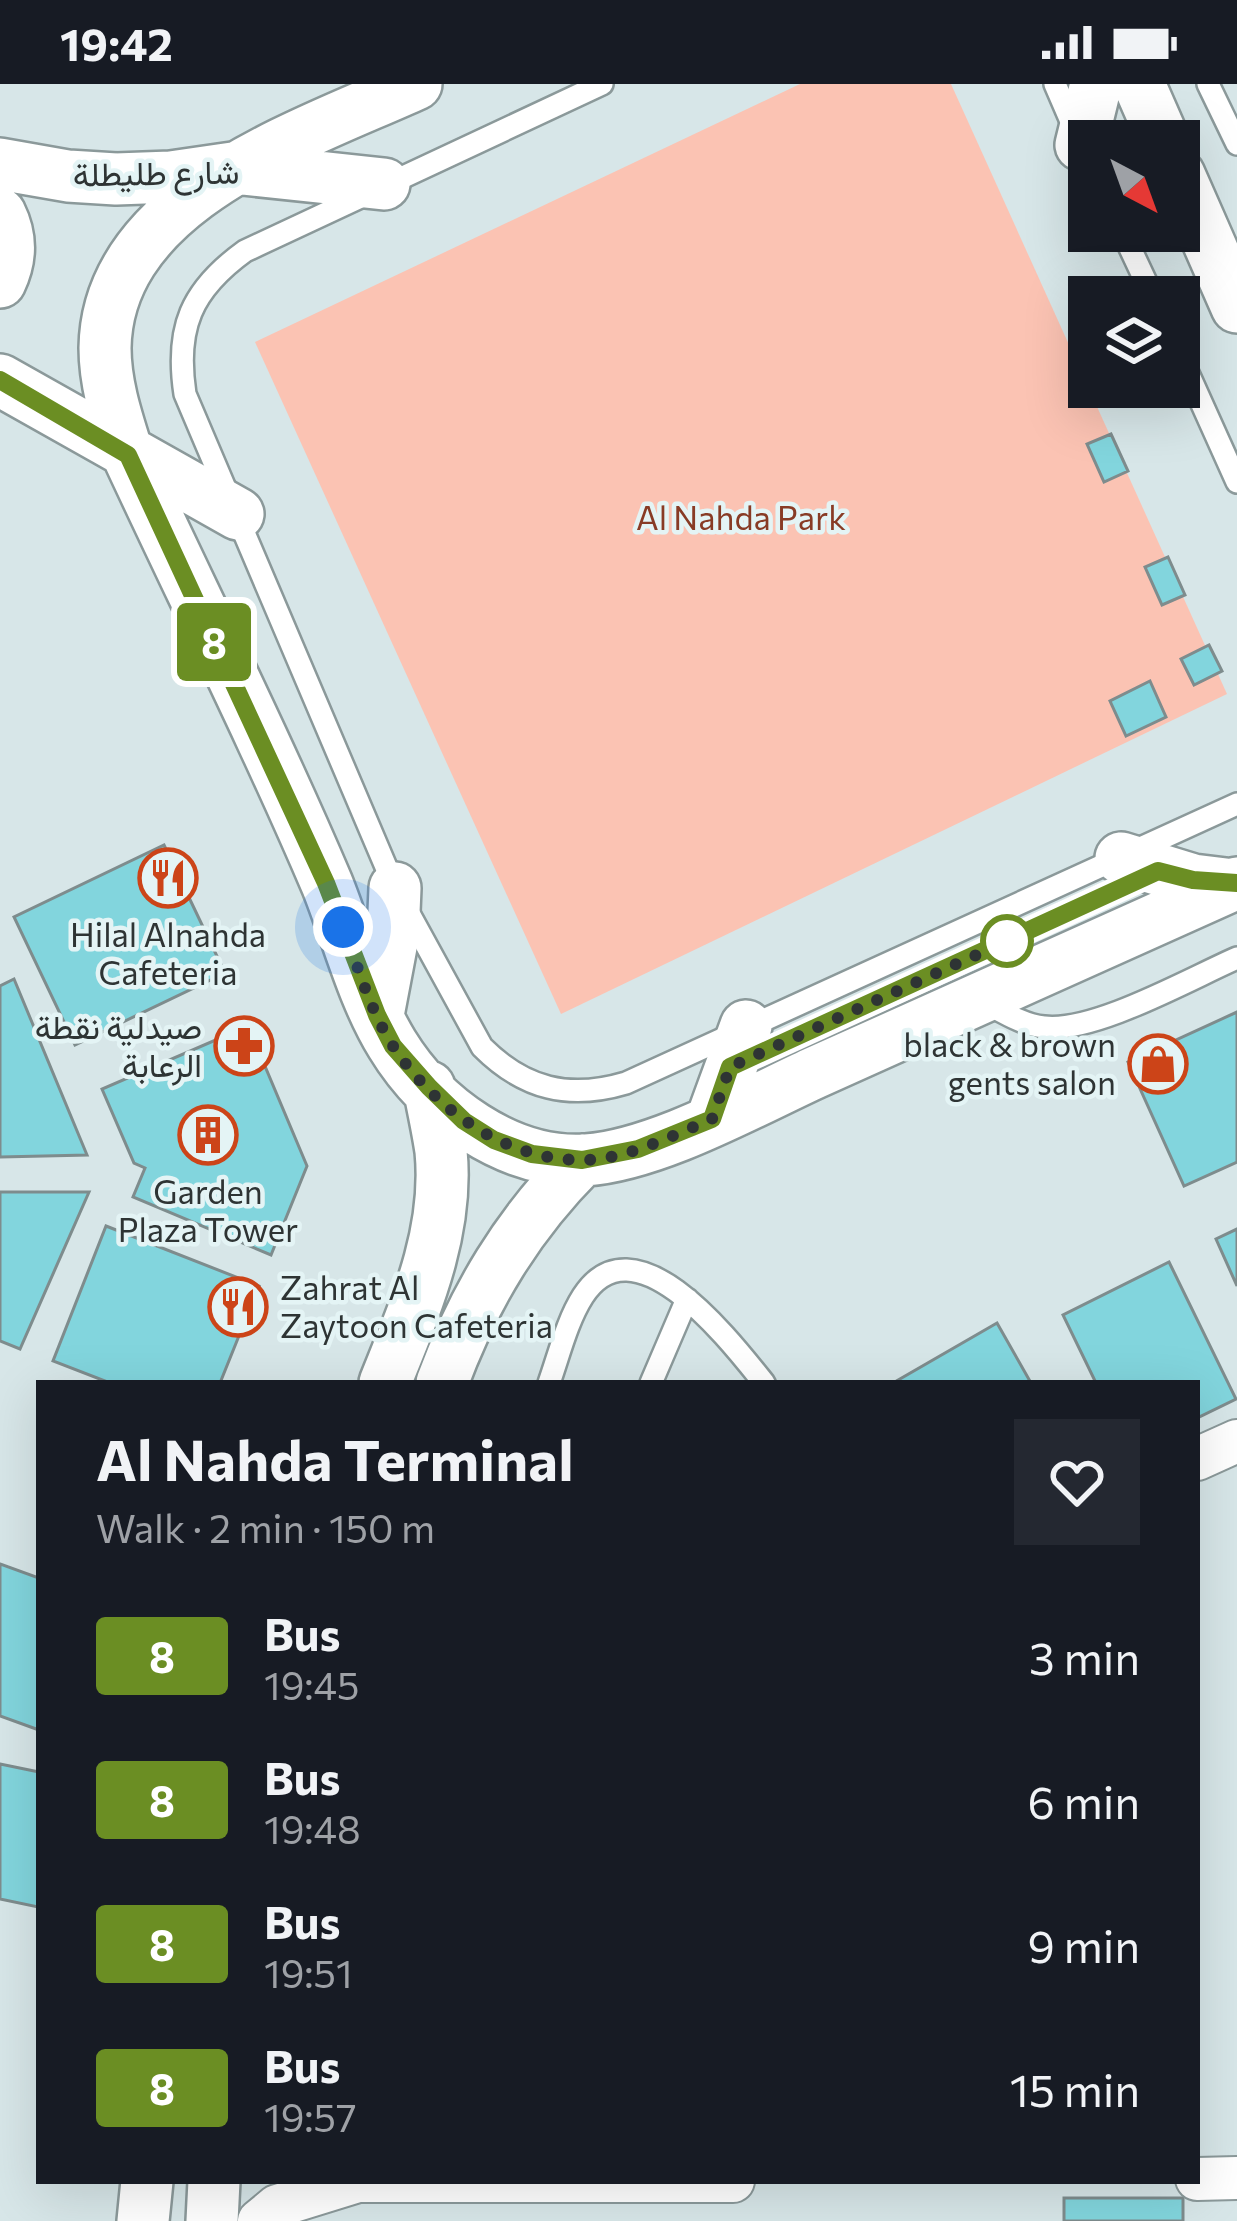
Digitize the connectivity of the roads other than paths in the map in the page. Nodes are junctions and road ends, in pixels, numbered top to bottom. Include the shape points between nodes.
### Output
1 (416, 84) edge
2 (602, 84) edge
3 (1055, 84) edge
4 (1096, 84) edge
5 (1139, 84) edge
6 (1208, 84) edge
7 (1071, 120) edge
8 (1090, 120) edge
9 (1155, 120) edge
10 (1237, 144) edge
11 (0, 164) edge
12 (233, 168) junction
13 (385, 184) junction
14 (0, 214) edge
15 (1200, 223) edge
16 (0, 282) edge
17 (1237, 307) edge
18 (0, 380) edge
19 (1200, 400) edge
20 (128, 455) junction
21 (1237, 482) edge
22 (238, 514) junction
23 (1237, 804) edge
24 (1139, 864) junction
25 (1235, 884) edge
26 (395, 888) junction
27 (1237, 958) edge
28 (978, 999) junction
29 (377, 1015) junction
30 (738, 1046) junction
31 (429, 1087) junction
32 (712, 1119) junction
33 (582, 1160) junction
34 (687, 1300) junction
35 (754, 1378) edge
36 (386, 1380) edge
37 (443, 1380) edge
38 (549, 1380) edge
39 (652, 1380) edge
40 (1237, 1441) edge
41 (1200, 1458) edge
42 (1200, 2179) edge
43 (1237, 2179) edge
44 (147, 2184) edge
45 (214, 2184) edge
46 (347, 2184) edge
47 (143, 2221) edge
48 (212, 2221) edge
49 (259, 2221) edge

1 - 12 street
2 - 13 lane
3 - 7 lane
4 - 8 street
5 - 9 street
6 - 10 lane
11 - 12 street, شارع طليطلة via 116,179
12 - 13 street, شارع طليطلة
12 - 20 street via 145,242 116,291 105,345
13 - 22 lane via 245,251 197,296 180,360 185,394
14 - 16 street via 9,260
15 - 17 street
18 - 20 street
19 - 21 lane
20 - 22 street
20 - 29 street via 326,883
22 - 26 lane
23 - 24 lane
24 - 25 street
24 - 30 lane
24 - 30 lane
25 - 28 street
26 - 29 street
26 - 30 lane via 482,1047 523,1079 601,1090
27 - 28 lane via 1066,1028 1031,1025
28 - 32 street
29 - 31 street
30 - 32 street
31 - 33 street via 494,1140
31 - 36 street via 441,1152 438,1220
32 - 33 street via 638,1149
33 - 37 street via 491,1274
34 - 35 lane
34 - 38 lane via 653,1274 615,1272 598,1280 584,1293
34 - 39 lane
40 - 41 street
42 - 43 street
44 - 47 street
45 - 48 street
46 - 49 street via 290,2200

